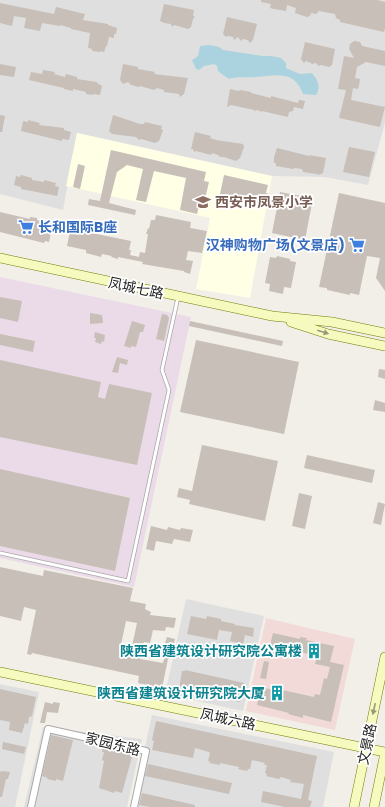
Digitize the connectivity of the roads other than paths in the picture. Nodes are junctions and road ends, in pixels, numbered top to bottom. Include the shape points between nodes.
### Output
1 (0, 258) edge
2 (178, 296) junction
3 (272, 316) junction
4 (385, 333) edge
5 (385, 346) edge
6 (0, 553) edge
7 (385, 657) edge
8 (0, 672) edge
9 (366, 747) junction
10 (385, 753) edge
11 (31, 807) edge
12 (134, 807) edge
13 (354, 807) edge
14 (374, 807) edge

1 - 2 street, 凤城七路
2 - 3 street, 凤城七路
2 - 6 lane via 162,370 169,390 128,581
3 - 4 street, 凤城七路 via 332,322
3 -> 5 street, 凤城七路 via 328,334
7 -> 9 street, 文景路
8 - 9 street, 凤城六路
9 - 10 street, 凤城六路
9 - 13 street, 文景路
10 - 14 street, 文景路
11 - 12 street, 家园东路 via 48,729 146,750

